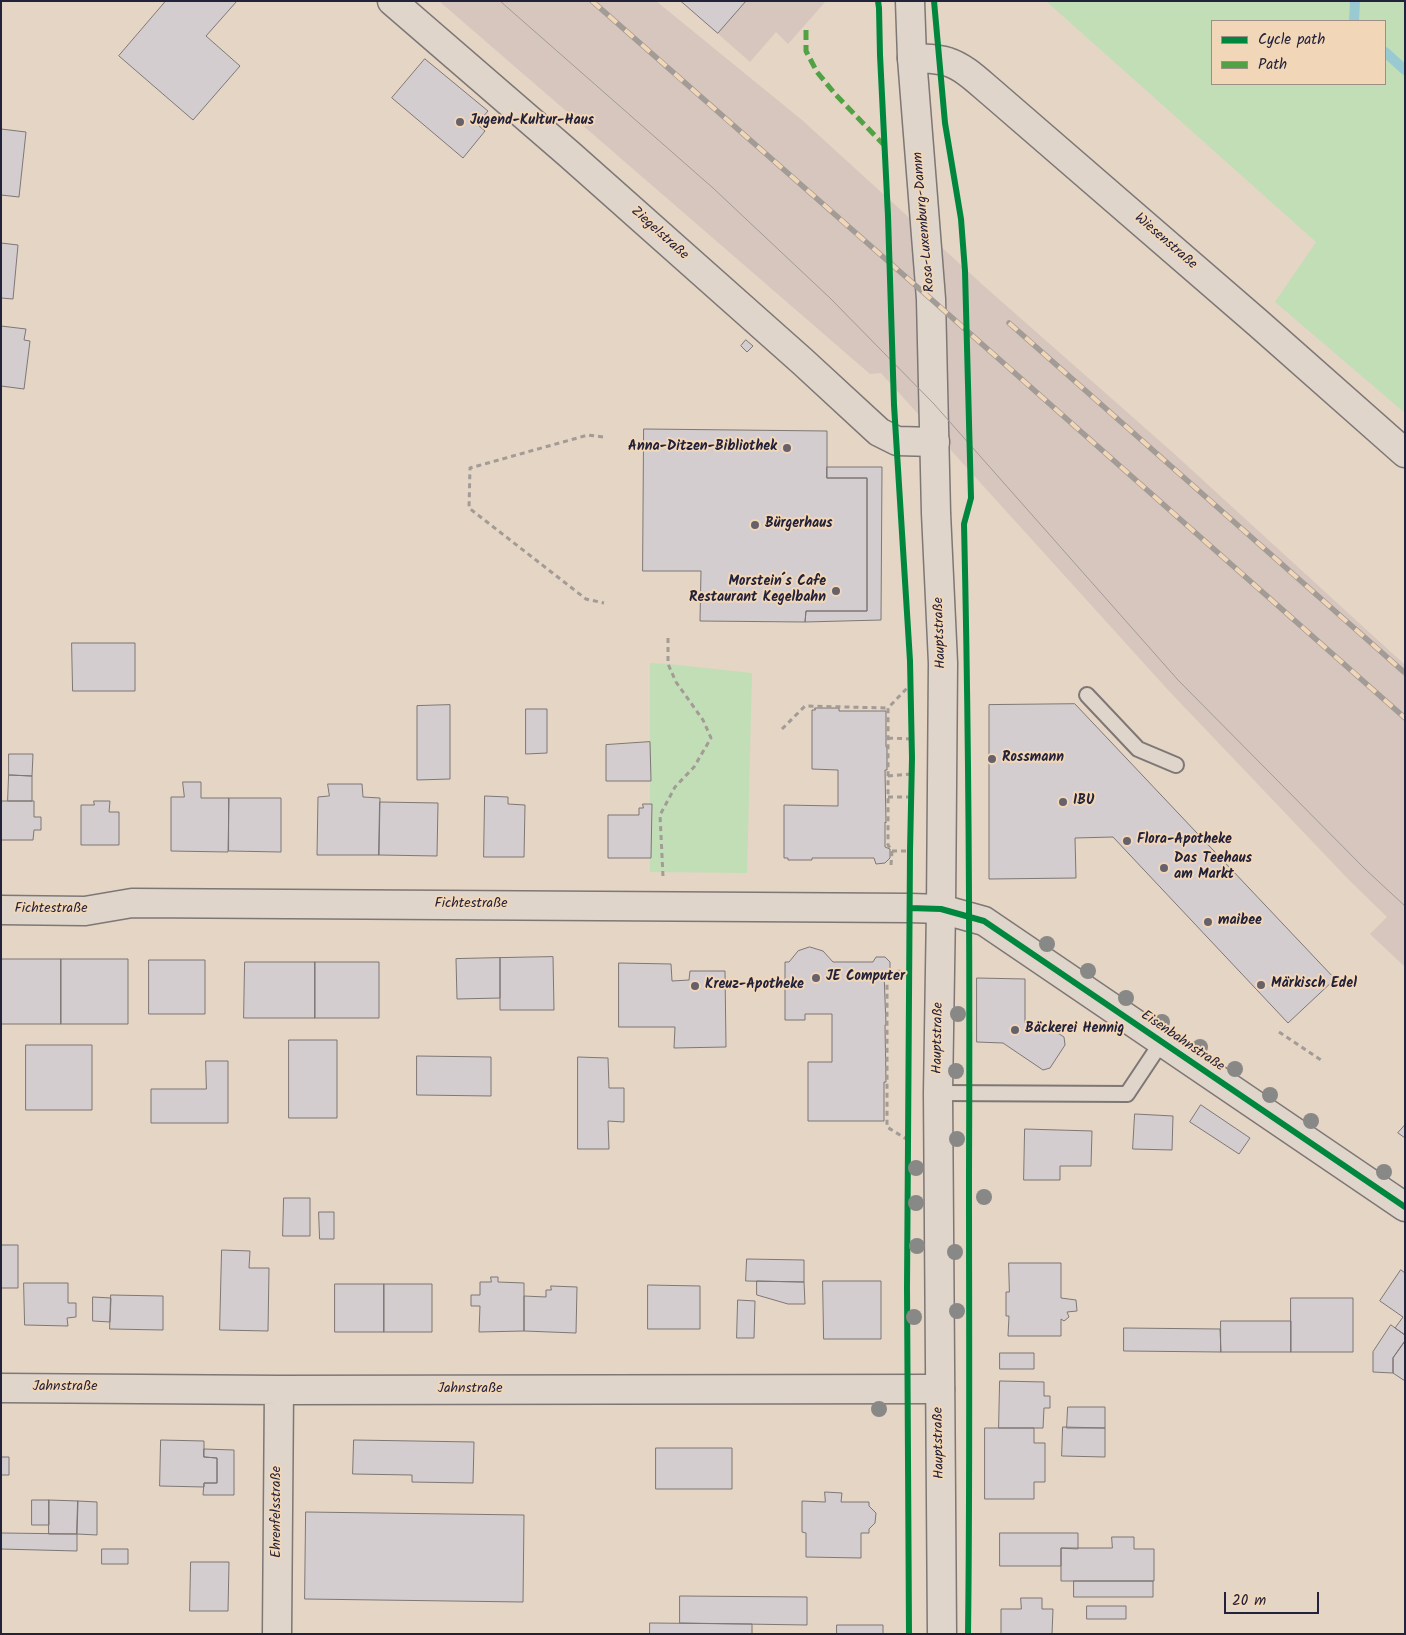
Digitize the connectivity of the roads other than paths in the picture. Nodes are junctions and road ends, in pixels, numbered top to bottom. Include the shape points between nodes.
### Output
1 (392, 1) edge
2 (910, 1) edge
3 (912, 58) junction
4 (935, 442) junction
5 (1405, 453) edge
6 (1087, 695) dead end
7 (1176, 765) dead end
8 (941, 909) junction
9 (1, 910) edge
10 (1161, 1043) junction
11 (938, 1093) junction
12 (1405, 1207) edge
13 (1, 1388) edge
14 (940, 1389) junction
15 (279, 1390) junction
16 (277, 1634) edge
17 (942, 1634) edge

1 - 4 street, Ziegelstraße via 576,160 879,432 897,441
2 - 3 street, Rosa-Luxemburg-Damm
3 - 4 street, Rosa-Luxemburg-Damm via 931,298
3 - 5 street, Wiesenstraße via 950,62 967,72
4 - 8 street, Hauptstraße via 943,663
6 - 7 lane via 1138,749
8 - 9 street, Fichtestraße via 132,903 85,911
8 - 10 street, Eisenbahnstraße via 984,921
8 - 11 street, Hauptstraße
10 - 11 lane via 1127,1094
10 - 12 street, Eisenbahnstraße
11 - 14 street, Hauptstraße
13 - 15 street, Jahnstraße
14 - 15 street, Jahnstraße
14 - 17 street, Hauptstraße
15 - 16 street, Ehrenfelsstraße

